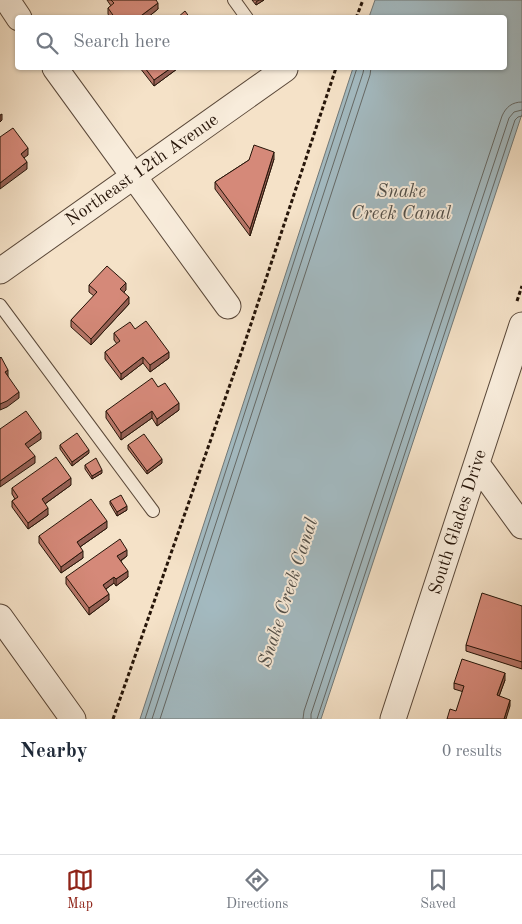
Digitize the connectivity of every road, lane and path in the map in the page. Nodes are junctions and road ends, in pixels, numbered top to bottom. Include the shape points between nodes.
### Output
1 (7, 0) edge
2 (234, 0) edge
3 (363, 0) edge
4 (17, 15) edge
5 (245, 15) edge
6 (357, 15) edge
7 (56, 70) edge
8 (282, 70) edge
9 (335, 70) edge
10 (133, 176) junction
11 (0, 271) edge
12 (0, 305) edge
13 (228, 306) dead end
14 (522, 325) edge
15 (477, 464) junction
16 (153, 511) dead end
17 (522, 526) edge
18 (0, 617) edge
19 (74, 719) edge
20 (113, 719) edge
21 (394, 719) edge

1 - 4 street
2 - 5 lane
3 - 6 path
7 - 10 street
8 - 10 street, Northeast 12th Avenue
9 - 20 path via 246,339
10 - 11 street, Northeast 12th Avenue
10 - 13 street
12 - 16 lane
14 - 15 street, South Glades Drive
15 - 17 street
15 - 21 street, South Glades Drive
18 - 19 street

